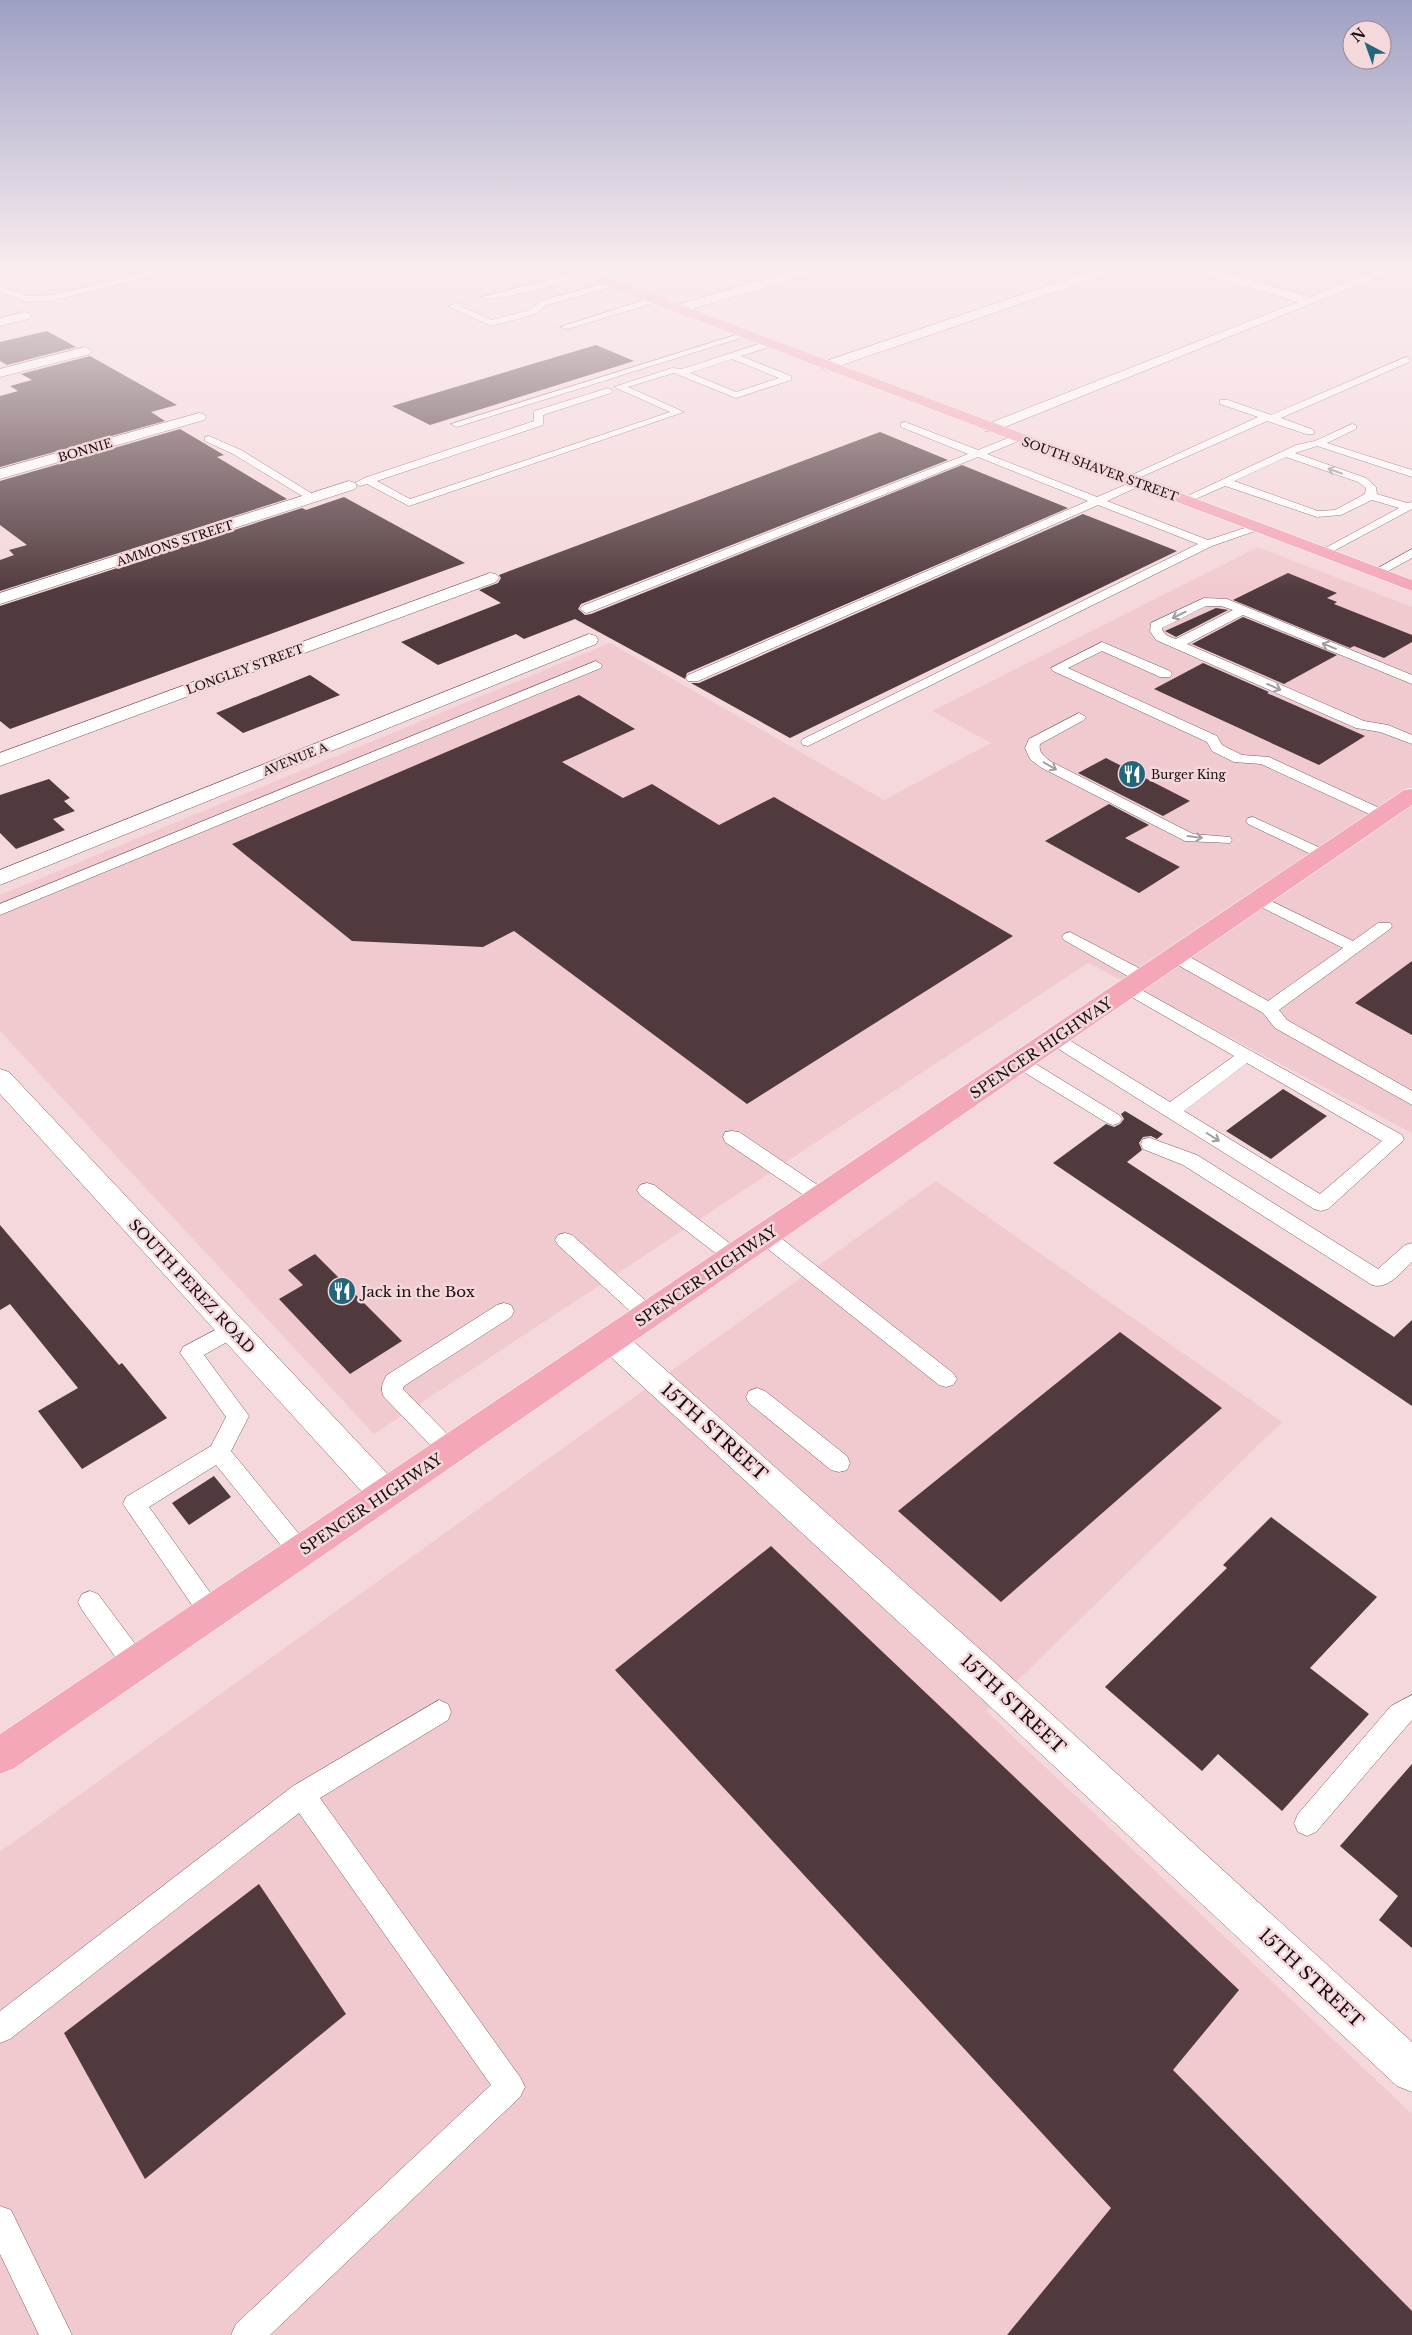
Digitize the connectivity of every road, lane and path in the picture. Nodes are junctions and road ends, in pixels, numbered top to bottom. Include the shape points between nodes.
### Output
1 (615, 375) edge
2 (659, 375) edge
3 (687, 375) edge
4 (780, 375) edge
5 (848, 375) edge
6 (1124, 375) edge
7 (1371, 375) edge
8 (608, 390) dead end
9 (1224, 402) dead end
10 (199, 417) dead end
11 (1269, 418) junction
12 (456, 424) dead end
13 (905, 425) dead end
14 (1352, 427) dead end
15 (990, 428) junction
16 (1310, 432) dead end
17 (1017, 438) junction
18 (209, 439) dead end
19 (1318, 443) junction
20 (978, 454) junction
21 (1286, 454) junction
22 (0, 474) edge
23 (1412, 474) edge
24 (368, 480) junction
25 (1133, 481) junction
26 (1225, 482) junction
27 (349, 486) joint
28 (1371, 496) junction
29 (313, 498) junction
30 (1185, 500) junction
31 (1097, 501) junction
32 (1410, 506) edge
33 (1257, 527) junction
34 (1208, 544) junction
35 (1324, 552) junction
36 (1412, 553) edge
37 (1377, 572) junction
38 (490, 578) dead end
39 (1412, 586) edge
40 (0, 599) edge
41 (586, 609) dead end
42 (1243, 610) junction
43 (589, 640) dead end
44 (1177, 644) junction
45 (596, 665) dead end
46 (1165, 674) dead end
47 (693, 678) dead end
48 (1412, 680) edge
49 (1079, 717) dead end
50 (1412, 740) edge
51 (808, 742) dead end
52 (0, 760) edge
53 (1412, 795) edge
54 (1383, 815) junction
55 (1253, 821) dead end
56 (1225, 840) dead end
57 (1324, 855) junction
58 (0, 878) edge
59 (1259, 900) junction
60 (0, 910) edge
61 (1384, 926) dead end
62 (1070, 937) dead end
63 (1355, 948) junction
64 (1175, 956) junction
65 (1137, 983) junction
66 (1269, 1009) junction
67 (1055, 1039) junction
68 (1247, 1055) junction
69 (1020, 1062) junction
70 (0, 1078) edge
71 (1412, 1099) edge
72 (1172, 1111) junction
73 (1113, 1119) dead end
74 (732, 1137) dead end
75 (1150, 1144) dead end
76 (647, 1190) dead end
77 (821, 1198) junction
78 (764, 1236) junction
79 (564, 1240) dead end
80 (1412, 1250) edge
81 (734, 1257) junction
82 (504, 1311) dead end
83 (648, 1315) junction
84 (232, 1329) junction
85 (612, 1340) junction
86 (946, 1379) dead end
87 (757, 1397) dead end
88 (450, 1450) junction
89 (219, 1452) junction
90 (838, 1463) dead end
91 (384, 1494) junction
92 (300, 1552) junction
93 (90, 1602) dead end
94 (211, 1613) junction
95 (135, 1664) junction
96 (1412, 1707) edge
97 (439, 1712) dead end
98 (0, 1756) edge
99 (302, 1795) junction
100 (1307, 1823) dead end
101 (0, 2029) edge
102 (1412, 2071) edge
103 (0, 2220) edge
104 (56, 2335) edge
105 (247, 2335) edge

1 - 12 lane
2 - 24 lane via 619,387 679,412 409,503
3 - 4 lane via 736,396 788,378
5 - 15 main road, SOUTH SHAVER STREET
6 - 15 street
7 - 11 lane
8 - 24 lane via 538,413 539,424
9 - 11 lane
10 - 22 street, BONNIE
11 - 16 lane
11 - 25 lane
13 - 20 lane
14 - 19 lane
15 - 17 main road, SOUTH SHAVER STREET
17 - 20 lane
17 - 25 main road, SOUTH SHAVER STREET
18 - 29 lane via 237,452
19 - 21 lane
19 - 23 lane
20 - 31 lane
20 - 41 lane
21 - 26 lane
28 -> 21 lane via 1371,487 1362,480
24 - 27 lane
25 - 30 main road, SOUTH SHAVER STREET
25 - 31 lane
26 - 28 lane via 1317,514 1337,513
26 - 30 lane
27 - 29 street, AMMONS STREET
28 - 32 lane
29 - 40 street, AMMONS STREET
30 - 33 main road, SOUTH SHAVER STREET
31 - 34 lane
31 - 47 lane
32 - 35 lane
33 - 34 lane
33 - 35 main road, SOUTH SHAVER STREET
34 - 51 lane
35 - 37 main road, SOUTH SHAVER STREET
36 - 37 lane
37 - 39 main road, SOUTH SHAVER STREET
38 - 52 street, LONGLEY STREET
42 - 44 lane
42 -> 44 lane via 1223,602 1204,602 1155,626 1160,637
48 -> 42 lane
43 - 58 street, AVENUE A
44 -> 50 lane via 1361,725 1383,728
45 - 60 lane
46 - 54 lane via 1102,646 1058,668 1212,739 1217,748 1239,758 1264,760
49 -> 56 lane via 1034,742 1035,756 1190,838
53 - 54 main road, SPENCER HIGHWAY
54 - 57 main road, SPENCER HIGHWAY
55 - 57 lane
57 - 59 main road, SPENCER HIGHWAY
59 - 63 lane
59 - 64 main road, SPENCER HIGHWAY
61 - 63 lane
62 - 65 lane
63 - 66 lane
64 - 65 main road, SPENCER HIGHWAY
64 - 66 lane
65 - 67 main road, SPENCER HIGHWAY
65 - 68 lane
66 - 71 lane via 1281,1024
67 - 69 main road, SPENCER HIGHWAY
67 - 72 lane
68 - 72 lane
72 -> 68 lane via 1321,1204 1395,1140
69 - 73 lane
69 - 77 main road, SPENCER HIGHWAY
70 - 84 street, SOUTH PEREZ ROAD
74 - 77 lane
75 - 80 lane via 1190,1160 1379,1280
76 - 81 lane
77 - 78 main road, SPENCER HIGHWAY
78 - 81 main road, SPENCER HIGHWAY
78 - 86 lane
79 - 83 lane
81 - 83 main road, SPENCER HIGHWAY
82 - 88 lane via 394,1380 392,1391
83 - 85 main road, SPENCER HIGHWAY
84 - 89 lane via 190,1353 238,1416
84 - 91 street, SOUTH PEREZ ROAD
85 - 88 main road, SPENCER HIGHWAY
85 - 102 street, 15TH STREET
87 - 90 lane
88 - 91 main road, SPENCER HIGHWAY
89 - 92 lane
89 - 94 lane via 134,1504
91 - 92 main road, SPENCER HIGHWAY
92 - 94 main road, SPENCER HIGHWAY
93 - 95 lane
94 - 95 main road, SPENCER HIGHWAY
95 - 98 main road, SPENCER HIGHWAY
96 - 100 lane via 1400,1714
97 - 99 lane
99 - 101 lane
99 - 105 lane via 510,2087
103 - 104 lane

